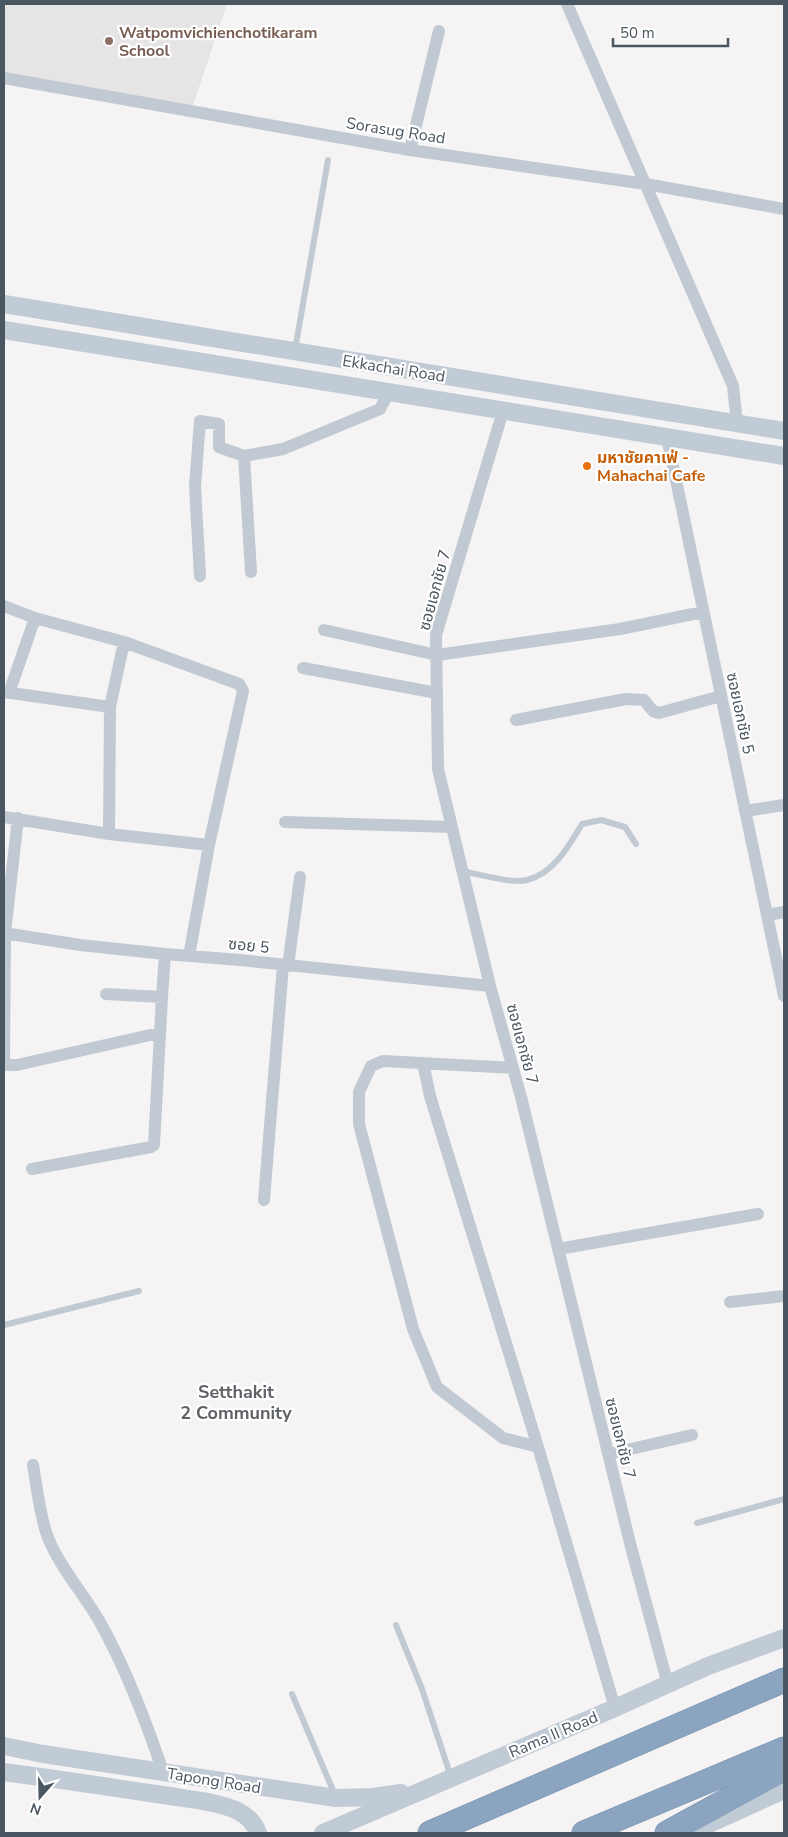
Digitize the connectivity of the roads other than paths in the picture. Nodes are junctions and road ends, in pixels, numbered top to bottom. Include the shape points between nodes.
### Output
1 (567, 4) edge
2 (439, 31) dead end
3 (4, 78) edge
4 (410, 150) junction
5 (328, 160) dead end
6 (646, 184) junction
7 (784, 208) edge
8 (4, 304) edge
9 (4, 330) edge
10 (295, 352) junction
11 (390, 392) junction
12 (503, 410) junction
13 (737, 424) junction
14 (784, 431) edge
15 (667, 437) junction
16 (244, 456) junction
17 (784, 456) edge
18 (251, 572) dead end
19 (200, 576) dead end
20 (4, 606) edge
21 (703, 612) junction
22 (35, 618) junction
23 (324, 630) dead end
24 (124, 642) junction
25 (436, 655) junction
26 (303, 668) dead end
27 (6, 693) edge
28 (437, 693) junction
29 (721, 696) junction
30 (110, 707) junction
31 (516, 720) dead end
32 (784, 805) edge
33 (745, 811) junction
34 (4, 816) edge
35 (18, 818) junction
36 (285, 822) dead end
37 (452, 827) junction
38 (110, 834) junction
39 (636, 844) dead end
40 (209, 845) junction
41 (462, 870) junction
42 (300, 877) dead end
43 (784, 912) edge
44 (767, 915) junction
45 (4, 933) edge
46 (165, 954) junction
47 (189, 956) junction
48 (286, 966) junction
49 (490, 986) junction
50 (106, 994) dead end
51 (784, 996) edge
52 (162, 997) junction
53 (159, 1033) junction
54 (423, 1063) junction
55 (513, 1068) junction
56 (32, 1169) dead end
57 (264, 1200) dead end
58 (758, 1214) dead end
59 (558, 1249) junction
60 (139, 1291) dead end
61 (784, 1296) edge
62 (730, 1302) dead end
63 (4, 1324) edge
64 (692, 1435) dead end
65 (538, 1446) junction
66 (608, 1454) junction
67 (33, 1464) dead end
68 (784, 1499) edge
69 (697, 1523) dead end
70 (396, 1625) dead end
71 (784, 1638) edge
72 (784, 1680) edge
73 (668, 1685) junction
74 (292, 1694) dead end
75 (615, 1708) junction
76 (4, 1746) edge
77 (784, 1749) edge
78 (784, 1769) edge
79 (4, 1772) edge
80 (163, 1772) junction
81 (451, 1778) junction
82 (425, 1789) junction
83 (784, 1790) edge
84 (336, 1798) junction
85 (258, 1833) edge
86 (323, 1833) edge
87 (430, 1833) edge
88 (584, 1833) edge
89 (667, 1833) edge
90 (689, 1833) edge

1 - 6 street
2 - 4 street
3 - 4 street, Sorasug Road
4 - 6 street, Sorasug Road
5 - 10 lane
6 - 7 street, Sorasug Road
6 - 13 street via 733,386
8 - 10 main road, Ekkachai Road
9 - 11 main road, Ekkachai Road
10 - 13 main road, Ekkachai Road
11 - 12 main road, Ekkachai Road
11 - 16 street via 380,409 283,449
12 - 15 main road, Ekkachai Road
12 - 25 street, ซอยเอกชัย 7 via 436,634
13 - 14 main road, Ekkachai Road
15 - 17 main road, Ekkachai Road
15 - 21 street, ซอยเอกชัย 5
16 - 18 street
16 - 19 street via 219,446 219,424 200,421 195,486
20 - 22 street
21 - 25 street via 620,629
21 - 29 street, ซอยเอกชัย 5
22 - 24 street
22 - 27 street
23 - 25 street
24 - 30 street
24 - 40 street via 242,687
25 - 28 street, ซอยเอกชัย 7
26 - 28 street
27 - 30 street
28 - 37 street, ซอยเอกชัย 7 via 438,769
29 - 31 street via 659,713 644,700 626,699
29 - 33 street, ซอยเอกชัย 5
30 - 38 street
32 - 33 street
33 - 44 street, ซอยเอกชัย 5
34 - 35 street
35 - 38 street
35 - 45 street
36 - 37 street
37 - 41 street, ซอยเอกชัย 7
38 - 40 street
39 - 41 lane via 625,827 601,820 582,824 547,872 526,881
40 - 47 street
41 - 49 street, ซอยเอกชัย 7
42 - 48 street
43 - 44 street
44 - 51 street, ซอยเอกชัย 5
45 - 46 street, ซอย 5
45 - 53 street via 4,1060 8,1065
46 - 47 street, ซอย 5
46 - 52 street
47 - 48 street, ซอย 5
48 - 49 street, ซอย 5
48 - 57 street
49 - 55 street, ซอยเอกชัย 7
50 - 52 street
52 - 53 street
53 - 56 street via 154,1144
54 - 55 street
54 - 65 street via 430,1096
54 - 65 street via 383,1061 371,1066 359,1092 359,1124 413,1329 437,1387 503,1438
55 - 59 street, ซอยเอกชัย 7
58 - 59 street
59 - 66 street, ซอยเอกชัย 7
60 - 63 lane
61 - 62 street
64 - 66 street
65 - 75 street
66 - 73 street, ซอยเอกชัย 7
67 - 80 street via 47,1533 122,1668 145,1719
68 - 69 lane
70 - 81 lane
71 - 73 main road, Rama II Road via 708,1666
72 - 87 highway
73 - 75 main road, Rama II Road
74 - 84 lane
75 - 81 main road, Rama II Road
76 - 80 main road, Tapong Road
77 - 88 highway
78 - 89 highway
79 - 85 main road, Tapong Road via 217,1805 238,1812 256,1827
80 - 84 main road, Tapong Road
81 - 82 main road, Rama II Road
82 - 84 main road, Tapong Road via 373,1797
82 - 86 main road, Rama II Road
83 - 90 main road

